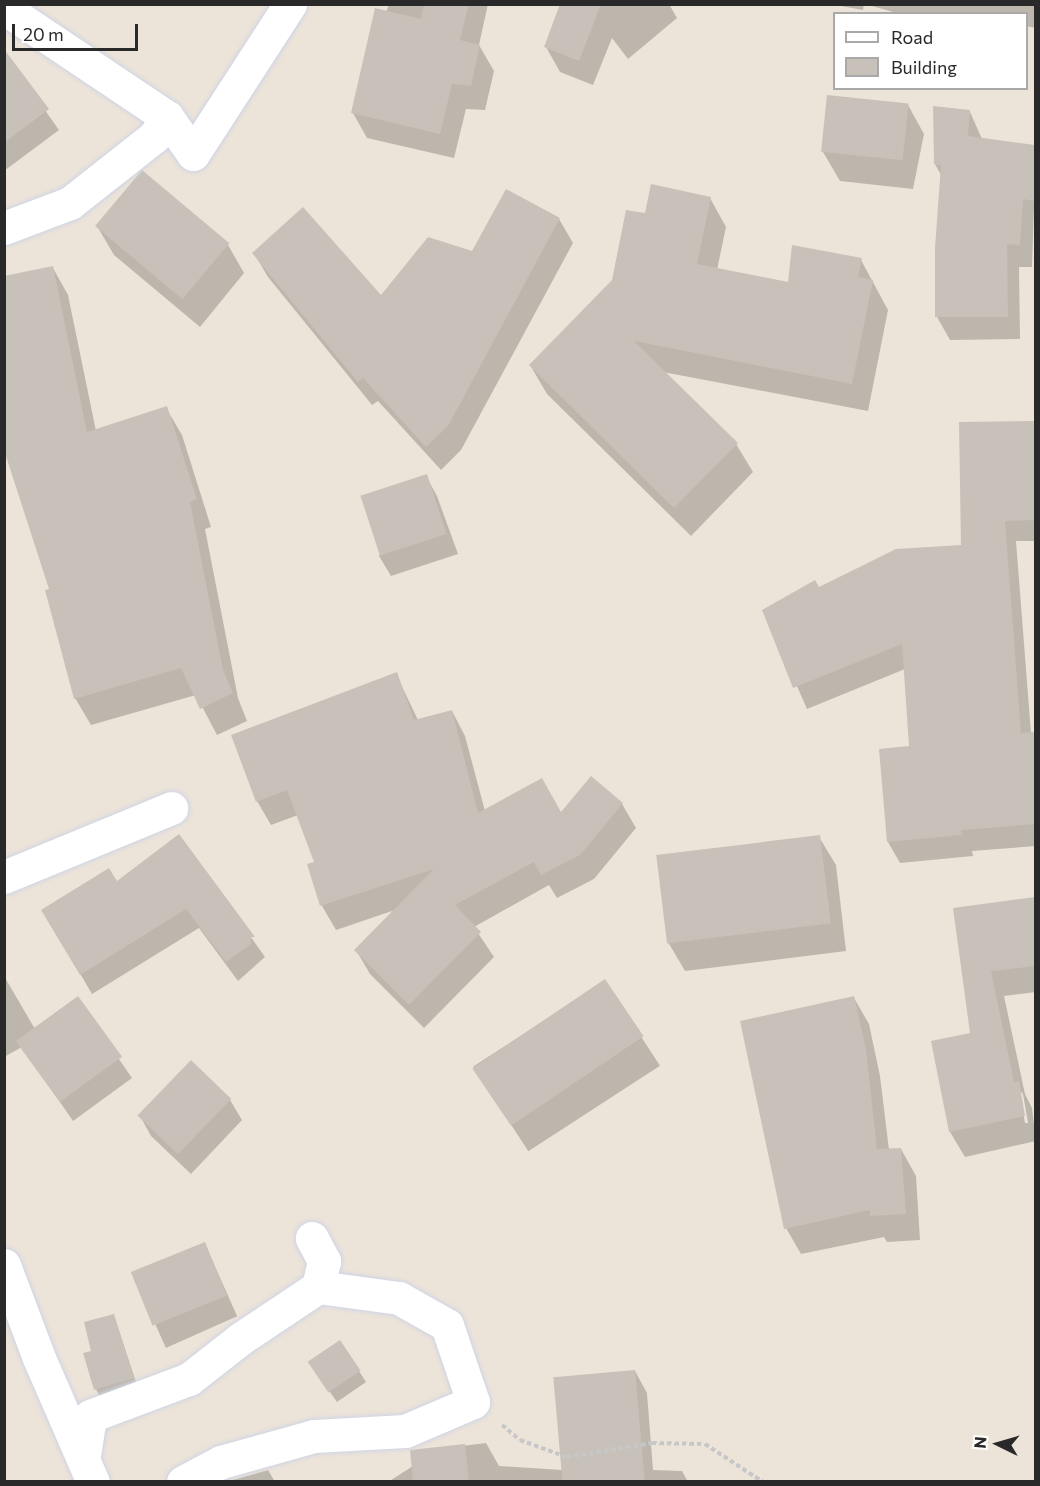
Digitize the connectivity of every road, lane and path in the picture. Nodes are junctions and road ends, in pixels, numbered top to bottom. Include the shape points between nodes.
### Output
1 (290, 4) edge
2 (4, 8) edge
3 (167, 117) junction
4 (4, 228) edge
5 (171, 808) dead end
6 (4, 877) edge
7 (312, 1238) dead end
8 (4, 1265) edge
9 (318, 1287) junction
10 (473, 1402) junction
11 (88, 1468) edge
12 (183, 1482) edge
13 (763, 1482) edge

1 - 3 street via 194,154
2 - 3 street
3 - 4 street via 154,137 70,203
5 - 6 street
7 - 9 street via 324,1260
8 - 11 street via 39,1358
9 - 10 street via 399,1298 447,1324
9 - 11 street via 189,1379 90,1416
10 - 12 street via 405,1431 315,1436 221,1462
10 - 13 path via 520,1440 567,1457 652,1443 705,1444

